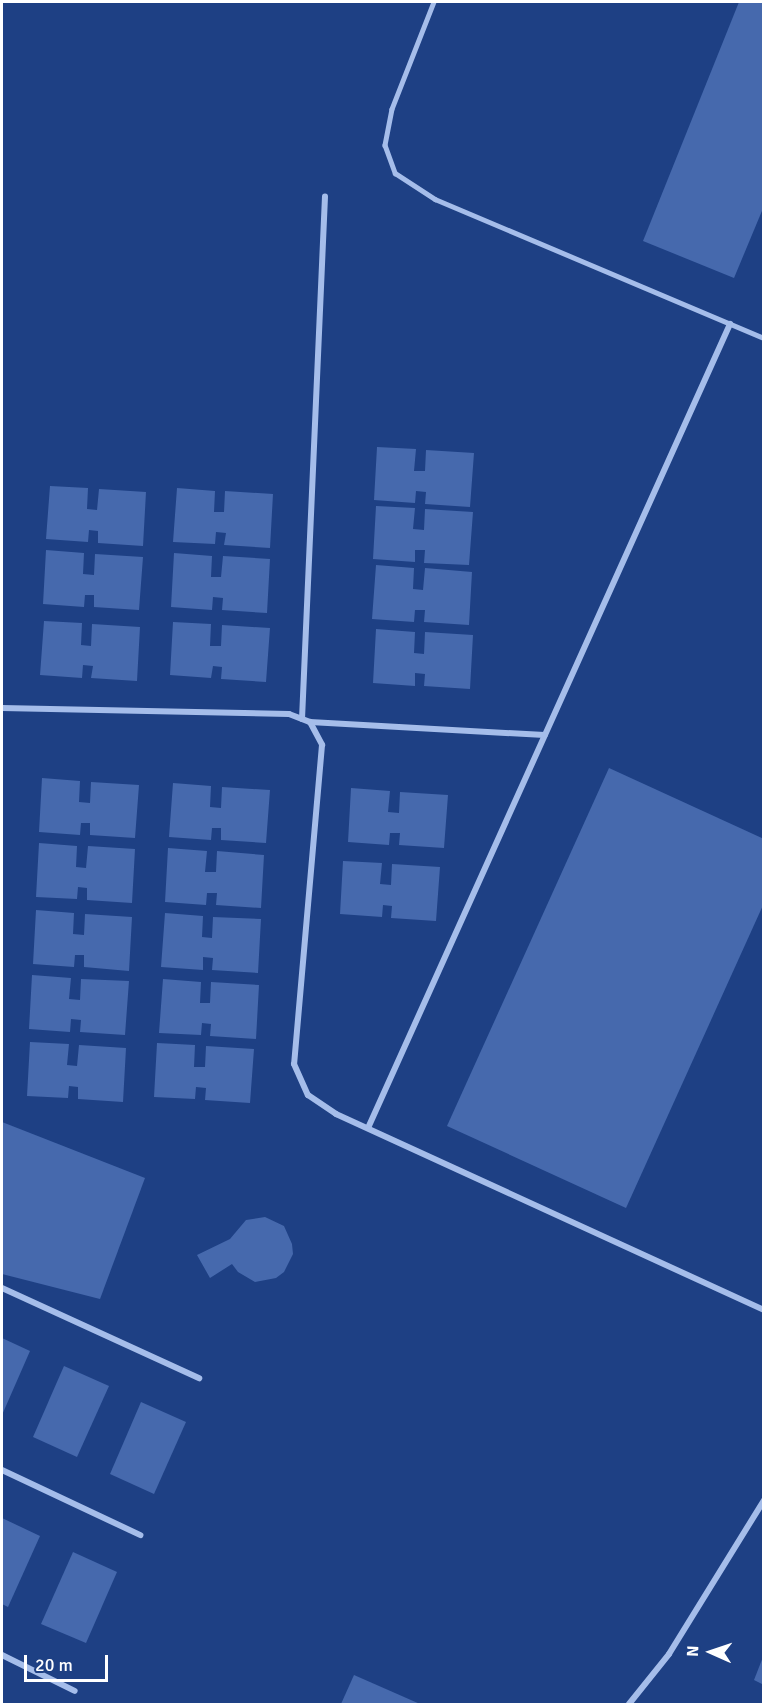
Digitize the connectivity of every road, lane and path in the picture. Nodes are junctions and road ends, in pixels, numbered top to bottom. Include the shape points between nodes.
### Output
1 (434, 2) edge
2 (325, 197) dead end
3 (730, 324) junction
4 (764, 338) edge
5 (2, 708) edge
6 (302, 719) junction
7 (310, 722) junction
8 (545, 735) junction
9 (368, 1128) junction
10 (2, 1288) edge
11 (764, 1310) edge
12 (199, 1378) dead end
13 (2, 1470) edge
14 (764, 1500) edge
15 (140, 1535) dead end
16 (2, 1655) edge
17 (75, 1691) dead end
18 (629, 1704) edge

1 - 3 lane via 392,109 385,145 395,173 435,199
2 - 6 street
3 - 4 lane
3 - 8 street
5 - 6 street via 289,714
6 - 7 street
7 - 8 street
7 - 9 street via 322,745 294,1064 308,1095
8 - 9 street
9 - 11 street
10 - 12 street
13 - 15 street
14 - 18 street via 669,1654
16 - 17 street

